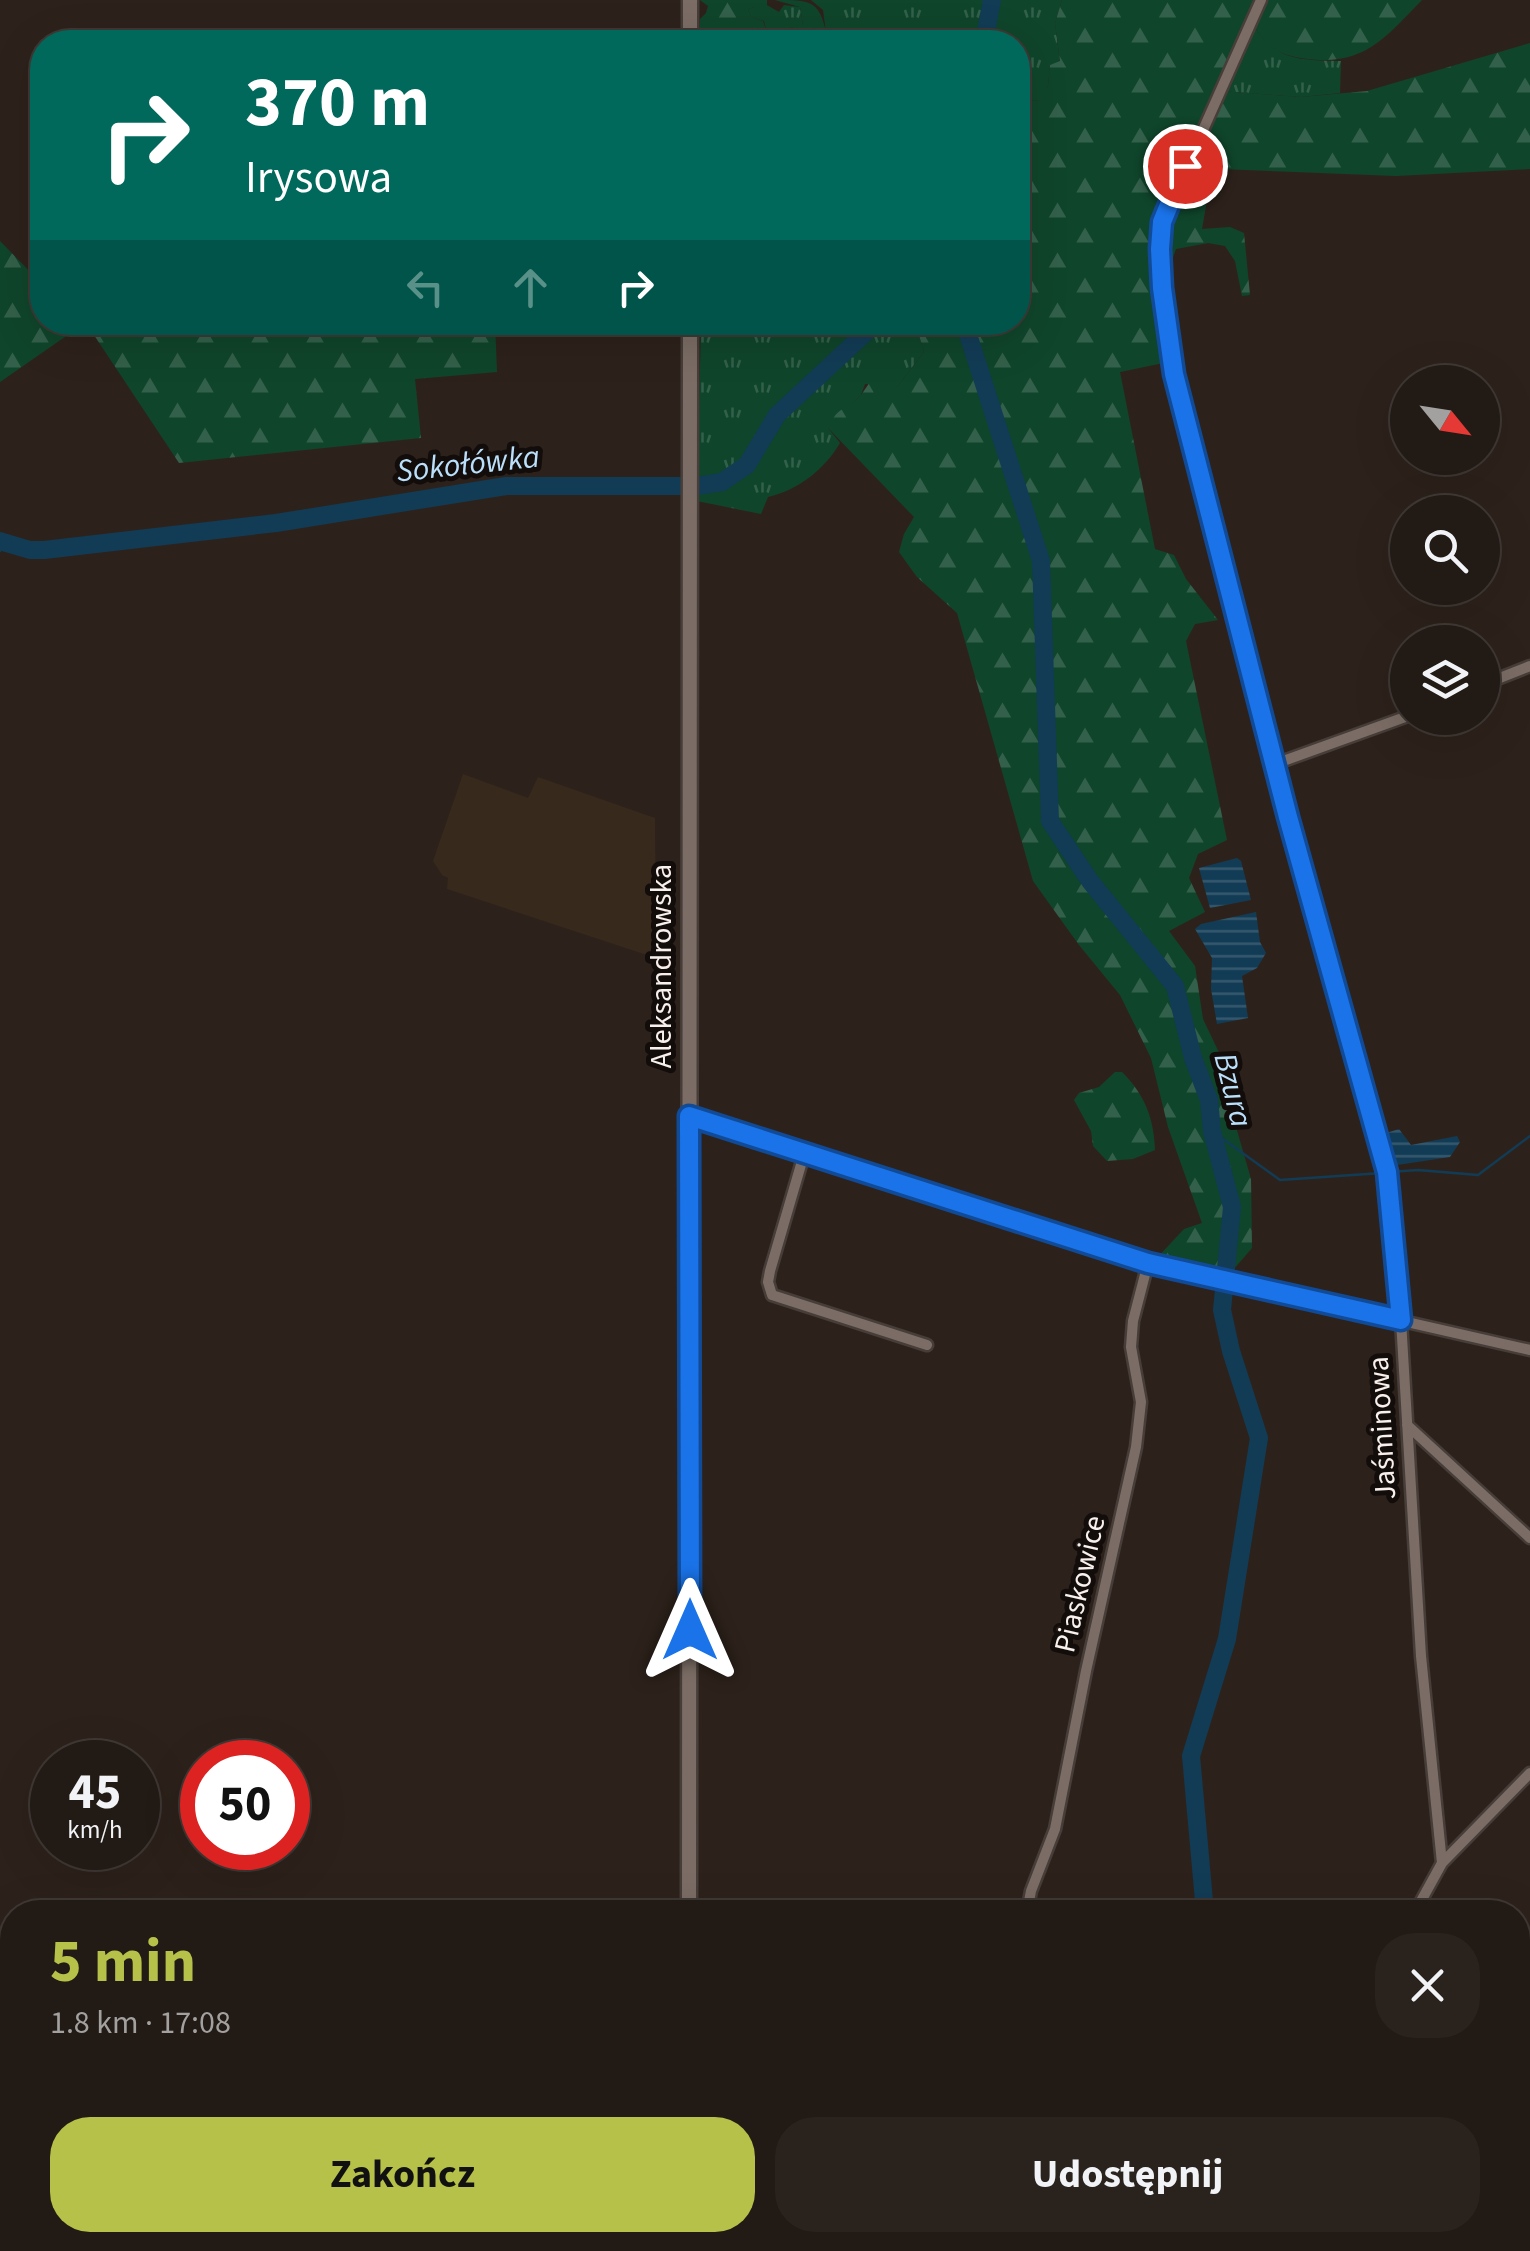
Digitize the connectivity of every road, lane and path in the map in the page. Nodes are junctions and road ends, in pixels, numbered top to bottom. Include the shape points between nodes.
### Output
1 (690, 0) edge
2 (1262, 0) edge
3 (690, 30) edge
4 (690, 335) edge
5 (1530, 666) edge
6 (1500, 678) edge
7 (1390, 722) edge
8 (1275, 764) junction
9 (689, 1116) junction
10 (805, 1151) junction
11 (1148, 1263) junction
12 (1401, 1320) junction
13 (927, 1345) dead end
14 (1530, 1350) edge
15 (1406, 1424) junction
16 (1530, 1538) edge
17 (1530, 1773) edge
18 (1442, 1863) junction
19 (689, 1900) edge
20 (1029, 1900) edge
21 (1423, 1900) edge

1 - 3 main road
2 - 8 street, Jaśminowa via 1162,222 1160,249 1185,423
4 - 9 main road, Aleksandrowska
5 - 6 street
7 - 8 street
8 - 12 street, Jaśminowa via 1387,1172
9 - 10 street
9 - 19 main road, Aleksandrowska
10 - 11 street
10 - 13 street via 770,1271 772,1295
11 - 12 street
11 - 20 street, Piaskowice via 1131,1348 1141,1402 1136,1447 1056,1828
12 - 14 street
12 - 15 street, Jaśminowa
15 - 16 street
15 - 18 street, Jaśminowa
17 - 18 street
18 - 21 street

